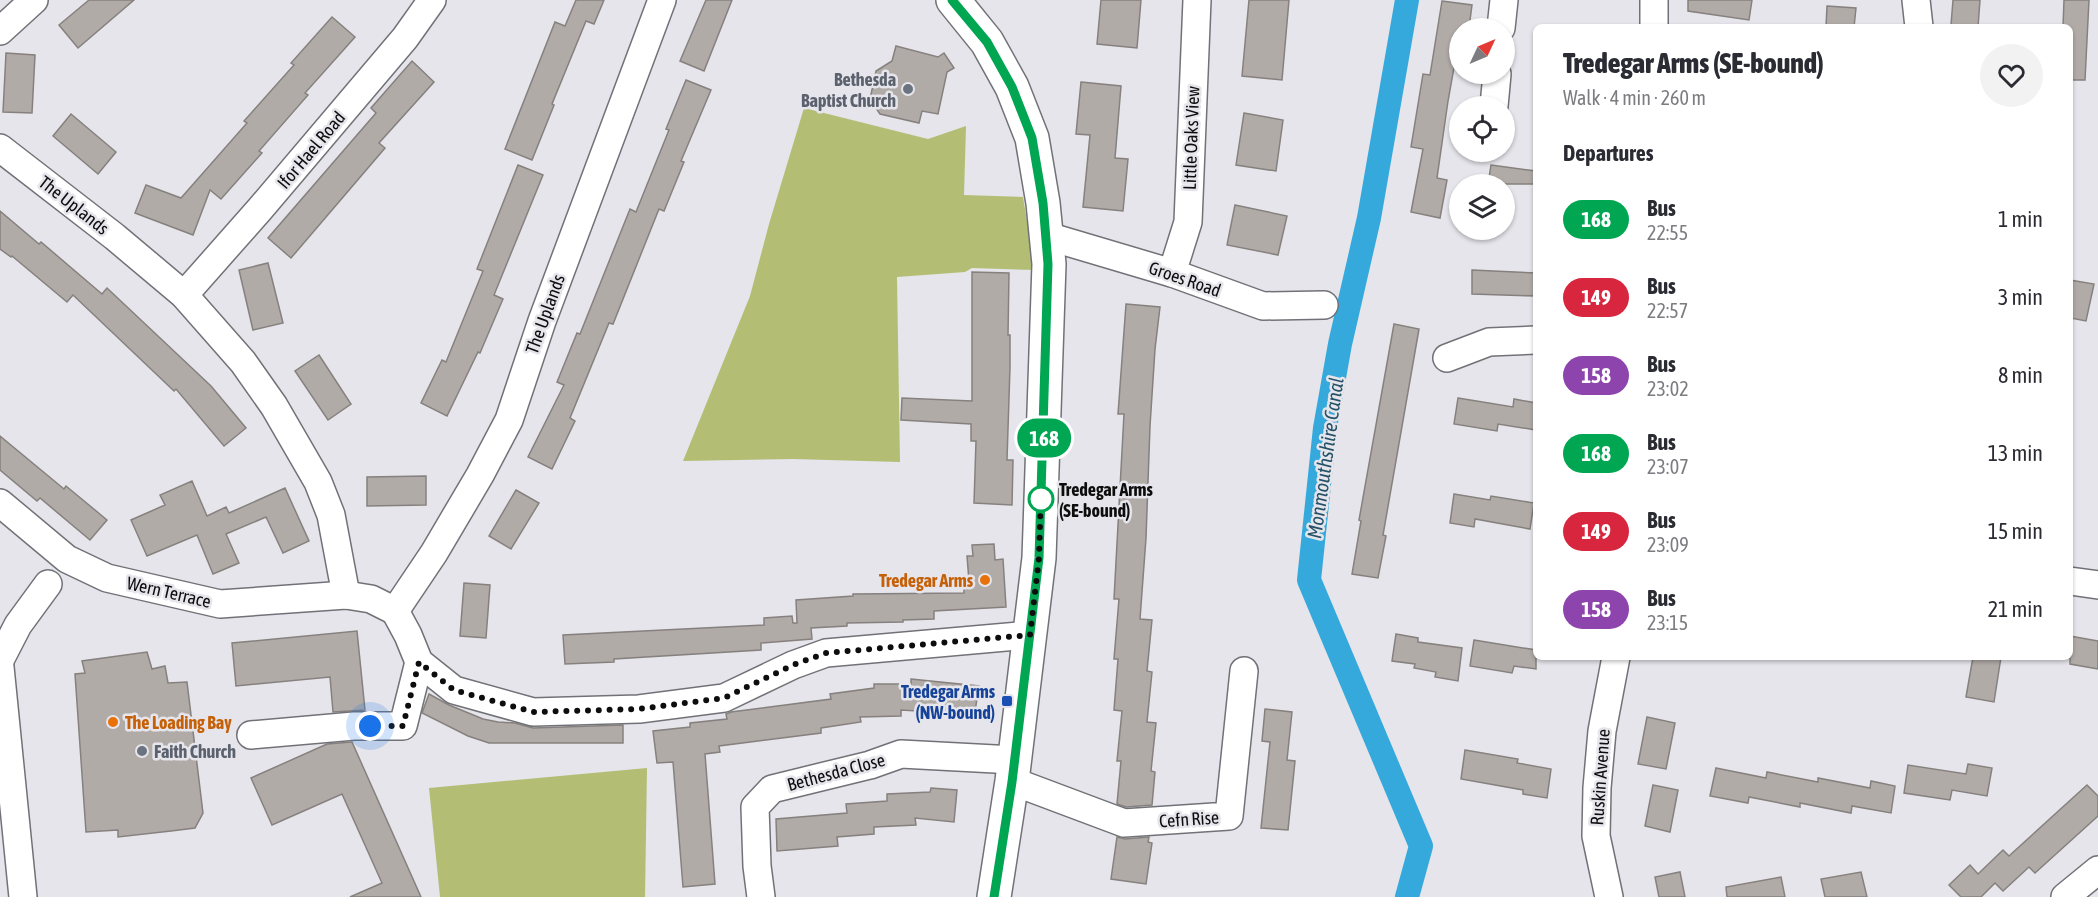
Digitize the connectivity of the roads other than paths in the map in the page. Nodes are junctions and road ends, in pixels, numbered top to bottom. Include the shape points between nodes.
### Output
1 (34, 0) edge
2 (432, 0) edge
3 (662, 0) edge
4 (952, 0) edge
5 (1197, 0) edge
6 (1504, 0) edge
7 (1654, 0) edge
8 (1916, 0) edge
9 (1502, 18) edge
10 (1654, 24) edge
11 (1919, 24) edge
12 (0, 31) edge
13 (0, 148) edge
14 (1047, 236) junction
15 (1172, 273) junction
16 (184, 295) junction
17 (1324, 305) dead end
18 (1533, 340) edge
19 (1447, 358) dead end
20 (0, 503) edge
21 (2073, 581) edge
22 (48, 584) dead end
23 (2098, 585) edge
24 (346, 595) junction
25 (394, 611) junction
26 (1030, 635) junction
27 (0, 660) edge
28 (1615, 660) edge
29 (419, 662) junction
30 (0, 667) edge
31 (1244, 671) dead end
32 (251, 735) dead end
33 (1013, 771) junction
34 (2098, 870) edge
35 (23, 897) edge
36 (761, 897) edge
37 (994, 897) edge
38 (1609, 897) edge
39 (2065, 897) edge

1 - 12 street
2 - 16 street, Ifor Hael Road via 390,56
3 - 25 street, The Uplands via 509,420 440,543
4 - 14 main road via 987,42 1012,87 1032,138
5 - 15 street, Little Oaks View via 1188,222
6 - 9 street
7 - 10 street
8 - 11 street
13 - 16 street, The Uplands
14 - 15 street, Groes Road
14 - 26 main road via 1039,558
15 - 17 street, Groes Road via 1263,306
16 - 24 street, The Uplands via 243,362 302,452 331,515
18 - 19 street via 1489,342
20 - 24 street, Wern Terrace via 67,559 107,578 220,604
21 - 23 street
22 - 27 street via 18,625
24 - 25 street, Wern Terrace via 371,599
25 - 29 street
26 - 29 street via 826,653 724,698 639,709 533,712 454,690
26 - 33 main road
28 - 38 street, Ruskin Avenue via 1602,731 1597,788 1596,836
29 - 32 street via 403,726
30 - 35 street
31 - 33 street, Cefn Rise via 1229,816 1124,823
33 - 36 street, Bethesda Close via 901,754 772,789 755,807
33 - 37 main road
34 - 39 street

